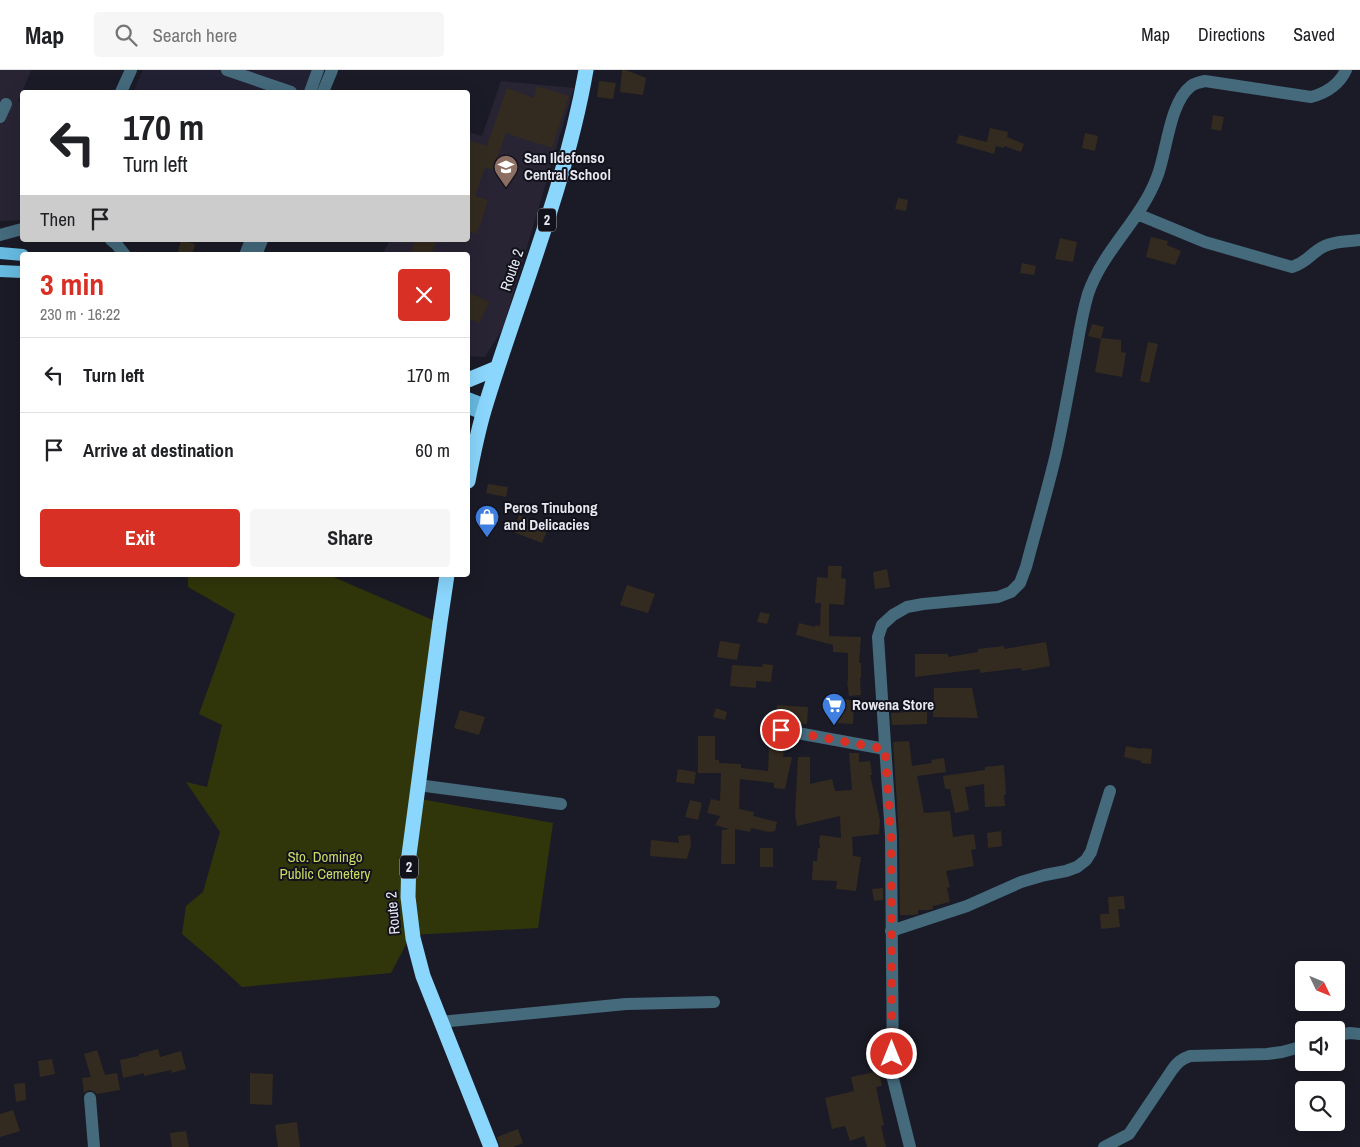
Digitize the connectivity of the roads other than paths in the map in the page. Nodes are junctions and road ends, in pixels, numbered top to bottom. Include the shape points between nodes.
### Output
1 (131, 70) edge
2 (227, 70) edge
3 (318, 70) edge
4 (332, 70) edge
5 (586, 70) edge
6 (1346, 70) edge
7 (122, 90) edge
8 (285, 90) edge
9 (311, 90) edge
10 (324, 90) edge
11 (6, 104) dead end
12 (0, 117) edge
13 (1137, 214) junction
14 (20, 230) edge
15 (0, 236) edge
16 (1360, 240) edge
17 (113, 242) edge
18 (123, 252) edge
19 (0, 253) edge
20 (20, 255) edge
21 (0, 271) edge
22 (20, 272) edge
23 (497, 368) junction
24 (470, 379) edge
25 (470, 400) edge
26 (470, 408) edge
27 (484, 410) junction
28 (471, 442) edge
29 (470, 455) edge
30 (447, 577) edge
31 (781, 730) dead end
32 (885, 749) junction
33 (418, 785) junction
34 (1110, 791) dead end
35 (561, 804) dead end
36 (891, 930) junction
37 (714, 1002) dead end
38 (440, 1022) junction
39 (1345, 1034) edge
40 (1360, 1034) edge
41 (1295, 1048) edge
42 (90, 1098) dead end
43 (94, 1147) edge
44 (491, 1147) edge
45 (910, 1147) edge
46 (1104, 1147) edge

1 - 7 street
2 - 8 street
3 - 9 street
4 - 10 street
5 - 23 highway, Route 2 / 2 via 551,209
6 - 13 street via 1334,86 1311,97 1205,81 1195,83 1183,94 1177,106 1158,176
11 - 12 street
13 - 16 street via 1205,242 1292,267 1326,245
13 - 32 street via 1099,268 1089,293 1056,454 1020,583 1011,592 998,597 907,607 882,625 878,637
14 - 15 street
17 - 18 street
19 - 20 main road
21 - 22 main road
23 - 24 highway
23 - 27 highway, Route 2 / 2
25 - 27 main road
26 - 27 main road
27 - 28 highway, Route 2 / 2
28 - 29 highway, Route 2 / 2
30 - 33 highway, Route 2 / 2
31 - 32 street
32 - 36 street via 891,836
33 - 35 street
33 - 38 highway, Route 2 / 2 via 409,855 408,897 422,976
34 - 36 street via 1091,852 1077,867 1020,882 967,906
36 - 45 street via 893,1079
37 - 38 street via 626,1004
38 - 44 highway, Route 2 / 2
39 - 40 street
41 - 46 street via 1282,1052 1190,1056 1178,1061 1129,1134
42 - 43 street

